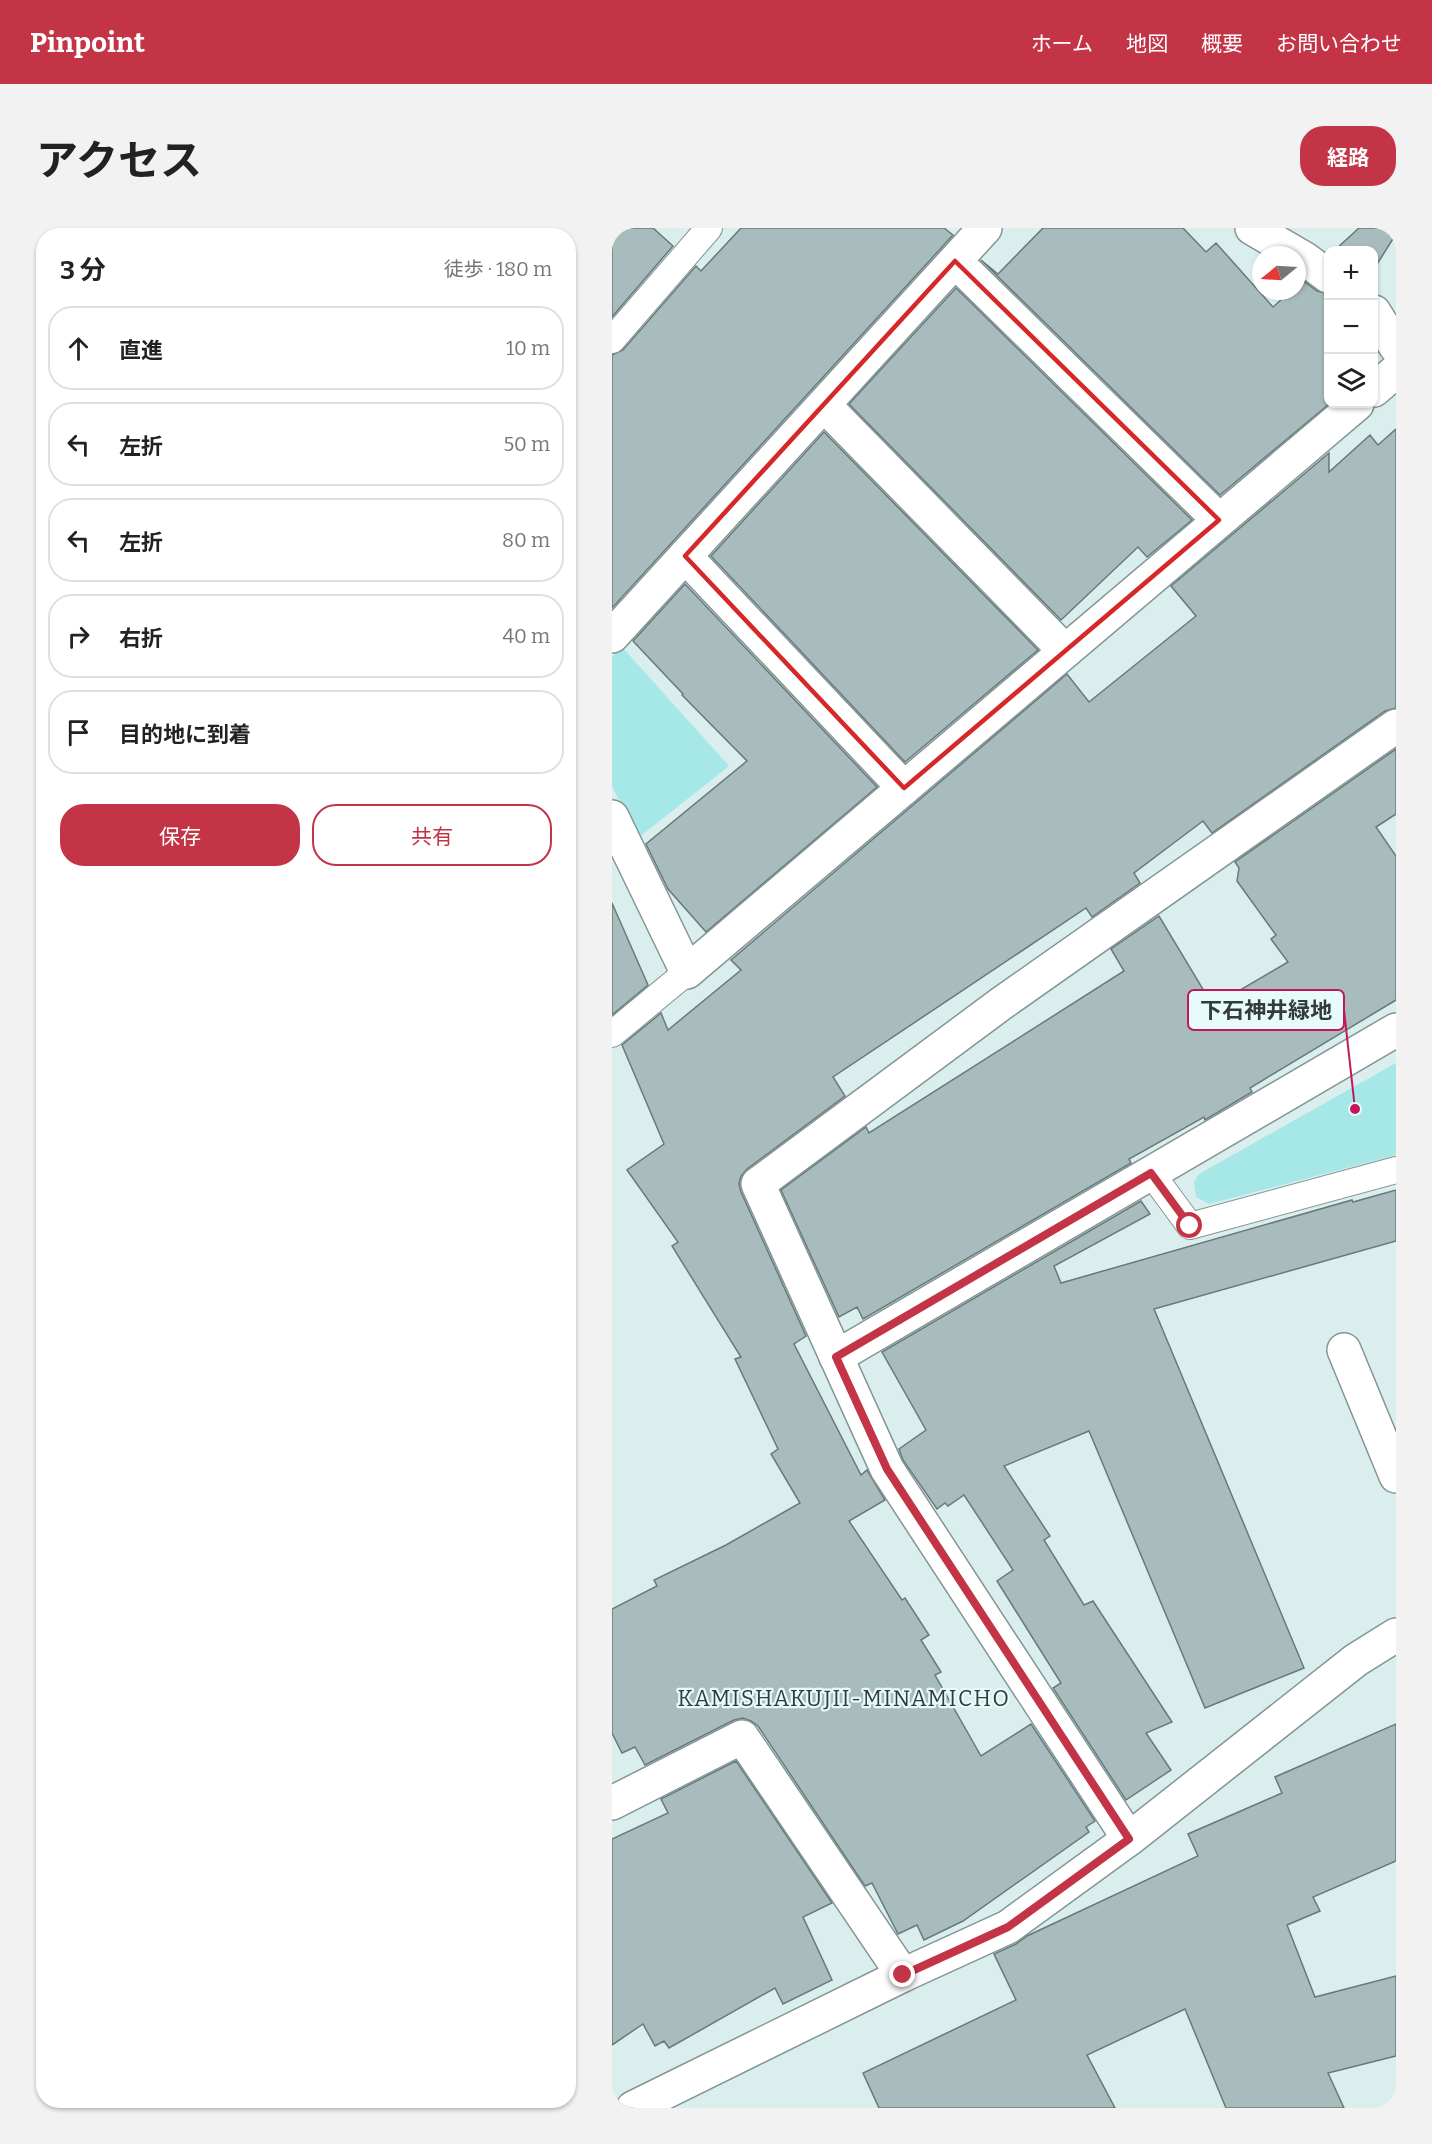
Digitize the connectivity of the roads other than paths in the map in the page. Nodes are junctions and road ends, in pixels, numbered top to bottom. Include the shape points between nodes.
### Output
1 (709, 228) edge
2 (985, 228) edge
3 (1252, 228) edge
4 (955, 261) junction
5 (1324, 272) edge
6 (1378, 318) edge
7 (612, 340) edge
8 (1396, 347) edge
9 (1396, 371) edge
10 (1378, 387) edge
11 (824, 405) junction
12 (1352, 408) edge
13 (1219, 520) junction
14 (685, 556) junction
15 (612, 636) edge
16 (1065, 651) junction
17 (1396, 726) edge
18 (904, 788) junction
19 (612, 817) edge
20 (687, 972) junction
21 (1396, 1030) edge
22 (612, 1034) edge
23 (1396, 1170) edge
24 (1151, 1173) junction
25 (1344, 1350) dead end
26 (836, 1357) junction
27 (1396, 1476) edge
28 (1396, 1635) edge
29 (612, 1803) edge
30 (1129, 1839) junction
31 (903, 1975) junction
32 (633, 2108) edge

1 - 7 lane
2 - 4 street
3 - 5 street
4 - 11 street
4 - 13 street
6 - 8 street
9 - 10 street
11 - 14 street
11 - 16 street
12 - 13 street
13 - 16 street
14 - 15 street
14 - 18 street
16 - 18 street
17 - 26 street via 1002,1003 758,1184
18 - 20 street
19 - 20 street
20 - 22 lane
21 - 24 street
23 - 24 lane via 1190,1226
24 - 26 street
25 - 27 street
26 - 30 street via 887,1469
28 - 30 street via 1356,1660
29 - 31 street via 742,1737
30 - 31 street via 1008,1927
31 - 32 street

